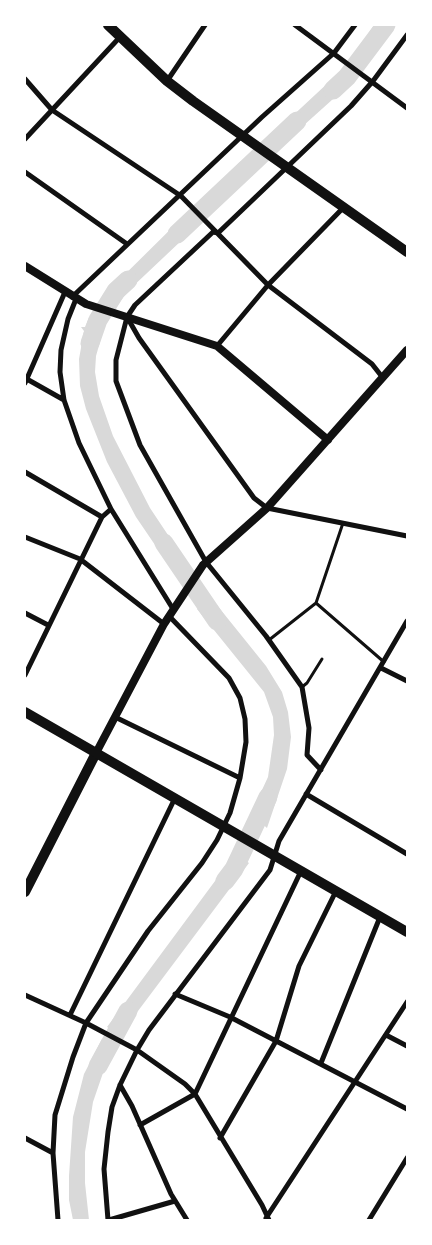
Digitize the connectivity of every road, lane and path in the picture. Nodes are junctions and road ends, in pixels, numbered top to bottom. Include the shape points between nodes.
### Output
1 (108, 25) edge
2 (205, 25) edge
3 (294, 25) edge
4 (355, 25) edge
5 (407, 35) edge
6 (120, 38) junction
7 (334, 53) junction
8 (25, 79) edge
9 (167, 81) junction
10 (373, 82) junction
11 (407, 108) edge
12 (52, 110) junction
13 (246, 138) junction
14 (25, 139) edge
15 (283, 165) junction
16 (25, 172) edge
17 (183, 197) junction
18 (343, 208) junction
19 (218, 232) junction
20 (127, 244) junction
21 (407, 252) edge
22 (25, 266) edge
23 (268, 286) junction
24 (65, 292) junction
25 (74, 298) junction
26 (126, 316) junction
27 (217, 346) junction
28 (407, 350) edge
29 (383, 379) junction
30 (26, 380) edge
31 (64, 400) junction
32 (328, 440) junction
33 (25, 472) edge
34 (267, 508) junction
35 (111, 509) junction
36 (102, 517) junction
37 (343, 523) junction
38 (407, 536) edge
39 (25, 537) edge
40 (80, 560) junction
41 (204, 564) junction
42 (316, 604) junction
43 (25, 613) edge
44 (171, 613) junction
45 (407, 621) edge
46 (164, 624) junction
47 (48, 625) junction
48 (269, 640) junction
49 (322, 659) dead end
50 (384, 662) junction
51 (381, 668) junction
52 (25, 675) edge
53 (407, 682) edge
54 (302, 687) junction
55 (27, 717) edge
56 (116, 717) junction
57 (96, 753) junction
58 (321, 770) junction
59 (240, 778) junction
60 (306, 794) junction
61 (176, 798) junction
62 (227, 828) junction
63 (406, 851) edge
64 (275, 856) junction
65 (302, 871) junction
66 (336, 891) junction
67 (25, 892) edge
68 (381, 917) junction
69 (407, 932) edge
70 (175, 994) junction
71 (25, 995) edge
72 (407, 1002) edge
73 (70, 1015) junction
74 (230, 1017) junction
75 (86, 1023) junction
76 (386, 1035) junction
77 (276, 1041) junction
78 (407, 1046) edge
79 (137, 1050) junction
80 (321, 1063) junction
81 (357, 1082) junction
82 (120, 1085) junction
83 (195, 1094) junction
84 (407, 1109) edge
85 (140, 1125) junction
86 (25, 1138) edge
87 (220, 1138) junction
88 (52, 1153) junction
89 (407, 1158) edge
90 (175, 1201) junction
91 (267, 1219) edge
92 (58, 1220) edge
93 (109, 1220) edge
94 (187, 1220) edge
95 (273, 1220) edge
96 (370, 1220) edge

1 - 6 main road
2 - 9 street
3 - 7 street
4 - 7 street
5 - 10 street
6 - 9 main road
6 - 12 street
7 - 10 street
7 - 13 street
8 - 12 street
9 - 13 main road
10 - 11 street
10 - 15 street
12 - 14 street
12 - 17 street
13 - 15 main road
13 - 17 street
15 - 18 main road
15 - 19 street
16 - 20 street
17 - 19 street
17 - 20 street
18 - 21 main road
18 - 23 street
19 - 23 street
19 - 26 street via 213,232
20 - 25 street
22 - 24 street
23 - 27 street
23 - 29 street via 372,364
24 - 25 street
24 - 30 street
25 - 26 street
25 - 31 street via 61,350
26 - 27 street
26 - 34 street via 254,498
26 - 41 street via 116,360 116,382 140,444
27 - 32 street
28 - 29 street
29 - 32 street
30 - 31 street
31 - 35 street via 79,443
32 - 34 street
33 - 36 street
34 - 37 street
34 - 41 street
35 - 36 street
35 - 44 street
36 - 40 street
37 - 38 street
37 - 42 lane
39 - 40 street
40 - 46 street
40 - 47 street
41 - 44 street
41 - 48 street
42 - 48 lane
42 - 50 lane
43 - 47 street
44 - 46 street
44 - 59 street via 229,678 240,698 246,742
45 - 50 street
46 - 56 street
47 - 52 street
48 - 54 street
49 - 54 lane
50 - 51 street
51 - 53 street
51 - 58 street
54 - 58 street via 310,728 307,755
55 - 57 main road
56 - 57 street
56 - 59 street
57 - 61 main road
57 - 67 main road
58 - 60 street
59 - 62 street
60 - 63 street
60 - 64 street
61 - 62 main road
61 - 73 street
62 - 64 main road
62 - 75 street via 148,932
64 - 65 main road
64 - 70 street via 270,870
65 - 66 main road
65 - 74 street
66 - 68 main road
66 - 77 street via 298,966
68 - 69 main road
68 - 80 street
70 - 74 street
70 - 79 street
71 - 73 street
72 - 76 street
73 - 75 street
74 - 77 street
74 - 83 street
75 - 79 street
75 - 88 street via 55,1115
76 - 78 street
76 - 81 street
77 - 80 street
77 - 87 street
79 - 82 street
79 - 83 street
80 - 81 street
81 - 84 street
81 - 91 street
82 - 85 street
82 - 93 street via 112,1107 104,1169
83 - 85 street
83 - 87 street
85 - 90 street
86 - 88 street
87 - 91 street via 262,1205
88 - 92 street
89 - 96 street
90 - 93 street
90 - 94 street
91 - 95 street

